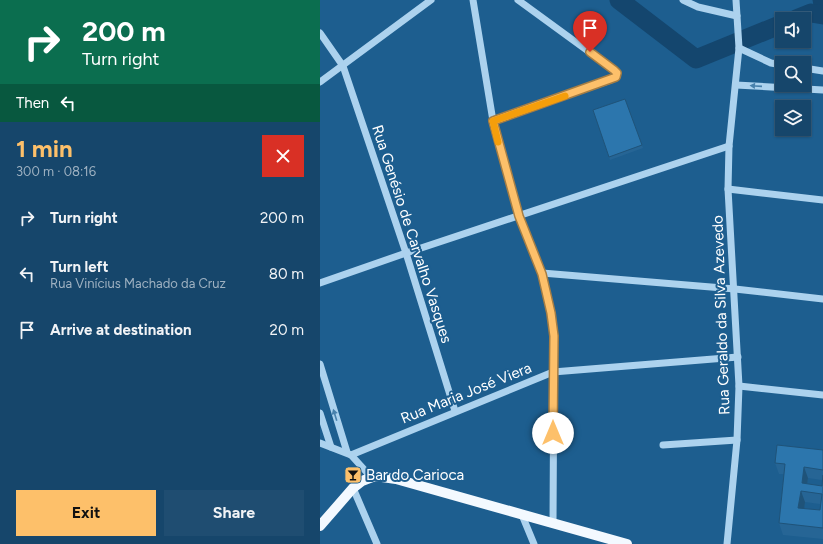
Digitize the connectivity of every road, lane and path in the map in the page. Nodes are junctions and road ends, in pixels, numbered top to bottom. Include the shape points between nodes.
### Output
1 (431, 0) edge
2 (473, 0) edge
3 (518, 0) edge
4 (683, 0) edge
5 (736, 0) edge
6 (737, 16) junction
7 (320, 34) edge
8 (739, 46) junction
9 (775, 65) edge
10 (344, 66) junction
11 (811, 69) edge
12 (823, 71) edge
13 (320, 82) edge
14 (736, 85) junction
15 (823, 90) edge
16 (493, 121) junction
17 (729, 146) junction
18 (728, 189) junction
19 (823, 200) edge
20 (519, 216) junction
21 (406, 253) junction
22 (542, 274) junction
23 (320, 283) edge
24 (735, 289) junction
25 (823, 299) edge
26 (738, 357) junction
27 (320, 364) edge
28 (553, 372) junction
29 (739, 386) junction
30 (823, 395) edge
31 (455, 411) junction
32 (320, 413) edge
33 (737, 440) junction
34 (320, 443) edge
35 (663, 445) dead end
36 (331, 447) junction
37 (349, 453) junction
38 (371, 476) junction
39 (353, 488) junction
40 (522, 516) junction
41 (553, 524) junction
42 (320, 526) edge
43 (377, 544) edge
44 (534, 544) edge
45 (626, 544) edge
46 (727, 544) edge

1 - 10 street
2 - 16 street
3 - 16 street via 614,70 617,75 611,80
4 - 6 street
5 - 6 street, Rua Geraldo da Silva Azevedo
6 - 8 street, Rua Geraldo da Silva Azevedo
7 - 10 street, Rua Genésio de Carvalho Vasques
8 - 9 street
8 - 14 street, Rua Geraldo da Silva Azevedo
10 - 13 street
10 - 21 street, Rua Genésio de Carvalho Vasques
11 - 12 street
15 -> 14 street
14 - 17 street, Rua Geraldo da Silva Azevedo
16 - 20 street
17 - 18 street, Rua Geraldo da Silva Azevedo
17 - 20 street
18 - 19 street
18 - 24 street, Rua Geraldo da Silva Azevedo
20 - 21 street
20 - 22 street
21 - 23 street
21 - 31 street, Rua Genésio de Carvalho Vasques
22 - 24 street
22 - 28 street via 553,325
24 - 25 street
24 - 26 street, Rua Geraldo da Silva Azevedo
26 - 28 street, Rua Maria José Viera
26 - 29 street, Rua Geraldo da Silva Azevedo
37 -> 27 street
28 - 31 street, Rua Maria José Viera
28 - 41 street
29 - 30 street
29 - 33 street, Rua Geraldo da Silva Azevedo
31 - 37 street, Rua Maria José Viera
32 - 36 street
33 - 35 street
33 - 46 street, Rua Geraldo da Silva Azevedo
34 - 36 street
36 - 37 street
37 - 38 street
38 - 39 main road
38 - 40 main road via 396,479
39 - 42 main road
39 - 43 street
40 - 41 main road
40 - 44 street
41 - 45 main road

